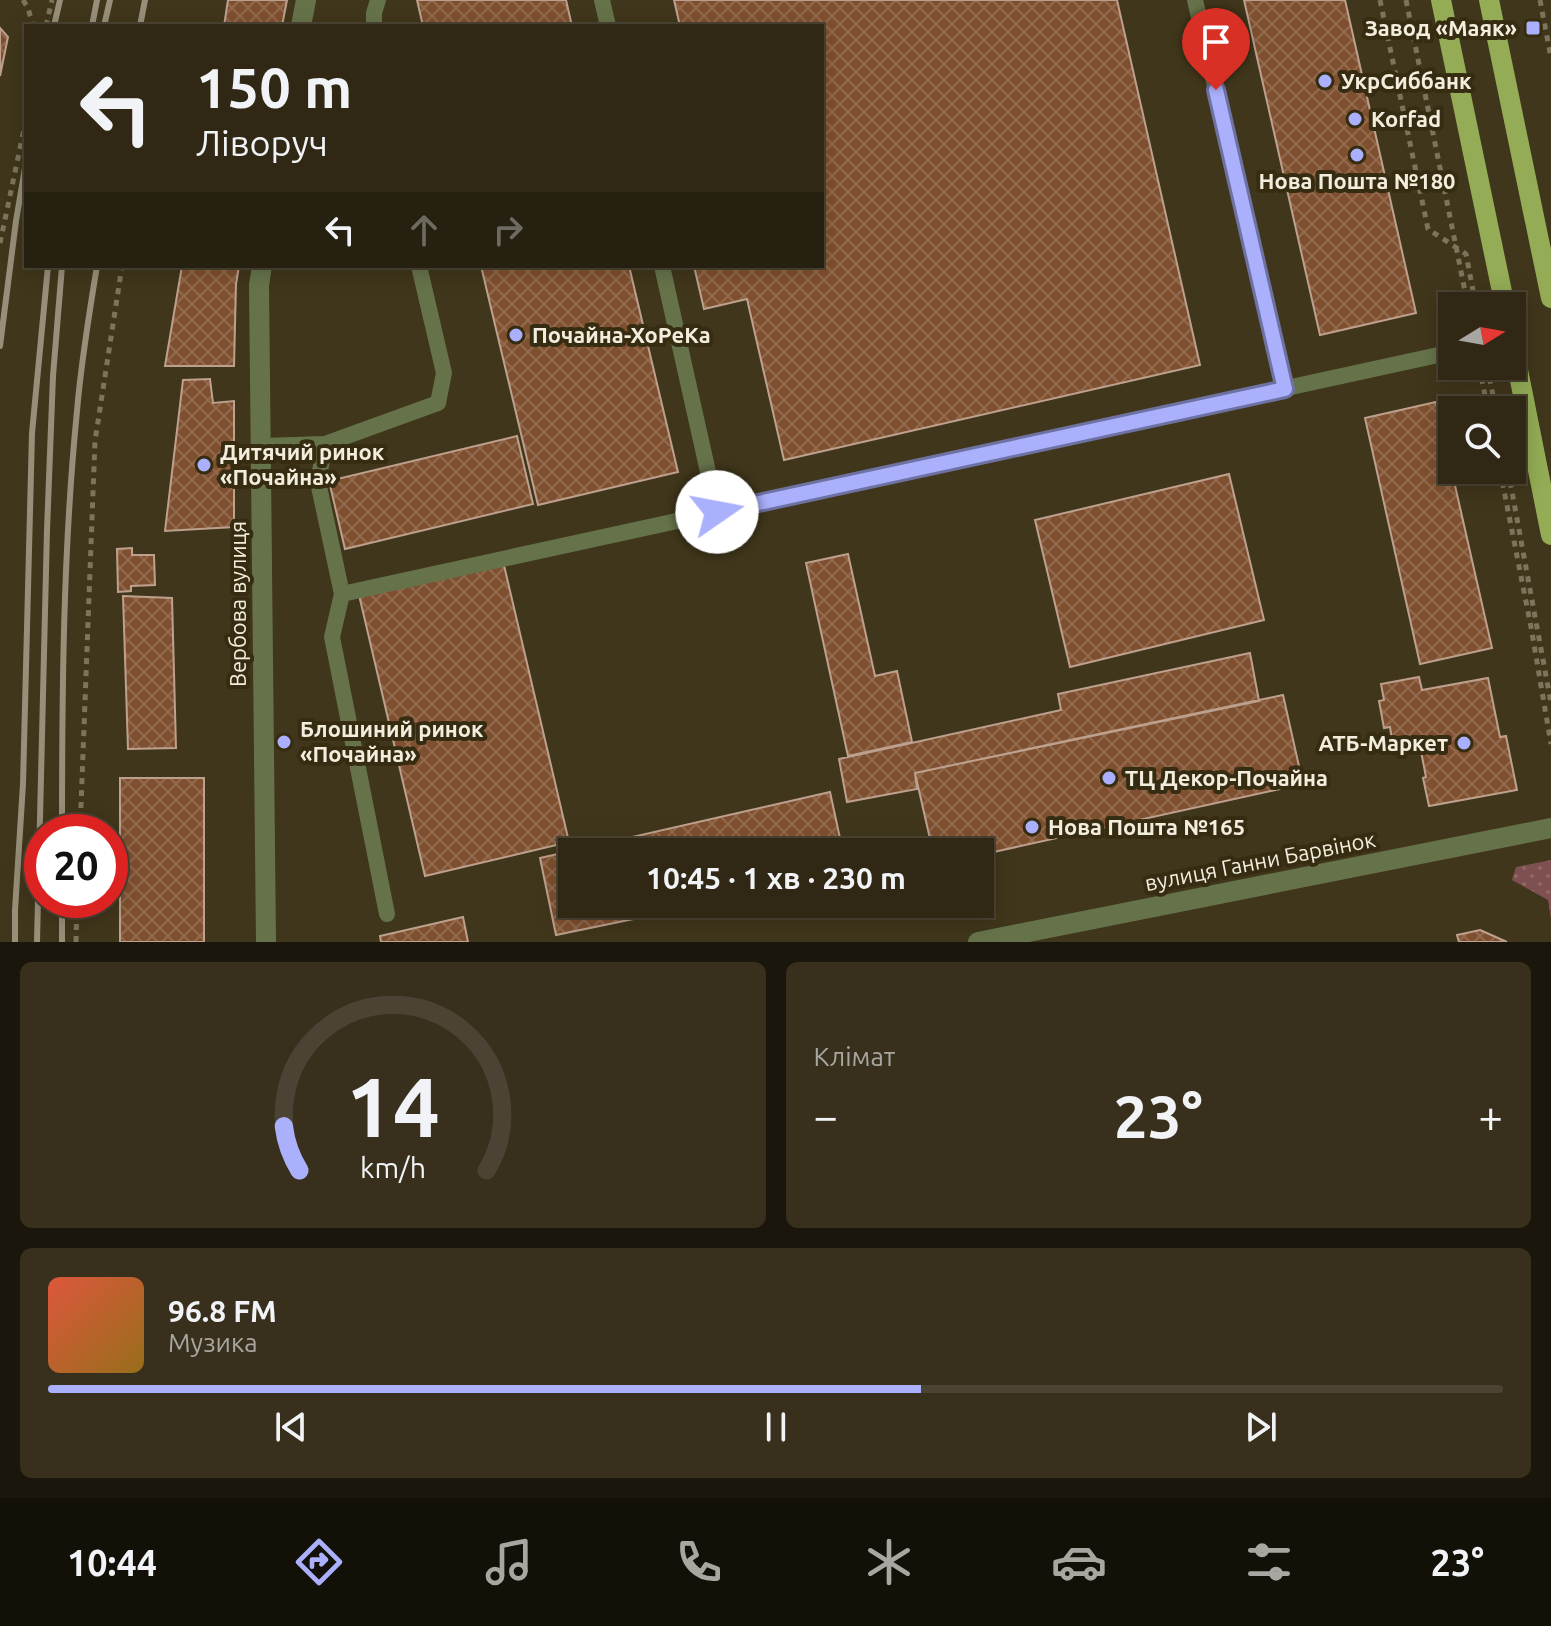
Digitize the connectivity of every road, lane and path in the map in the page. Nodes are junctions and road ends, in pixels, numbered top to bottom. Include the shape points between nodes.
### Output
1 (23, 0) edge
2 (52, 0) edge
3 (306, 0) edge
4 (378, 0) edge
5 (602, 0) edge
6 (1195, 0) edge
7 (1380, 0) edge
8 (1406, 0) edge
9 (1441, 0) edge
10 (1489, 0) edge
11 (1540, 0) edge
12 (32, 24) edge
13 (46, 24) edge
14 (301, 24) edge
15 (374, 24) edge
16 (608, 24) edge
17 (1551, 58) edge
18 (24, 129) edge
19 (0, 243) edge
20 (1456, 248) junction
21 (122, 268) edge
22 (262, 268) edge
23 (419, 268) edge
24 (662, 268) edge
25 (1465, 292) edge
26 (1473, 292) edge
27 (1502, 292) edge
28 (1551, 298) edge
29 (1438, 355) edge
30 (1520, 380) edge
31 (1285, 389) junction
32 (325, 444) junction
33 (262, 446) junction
34 (1502, 484) edge
35 (1511, 484) edge
36 (717, 512) junction
37 (1551, 535) edge
38 (342, 594) junction
39 (1551, 703) edge
40 (1551, 744) edge
41 (81, 814) edge
42 (1551, 828) edge
43 (387, 914) dead end
44 (77, 918) edge
45 (76, 942) edge
46 (266, 942) edge
47 (978, 942) edge

1 - 12 path
2 - 13 path
3 - 14 street
4 - 15 lane
5 - 16 lane
6 - 31 lane
7 - 20 path via 1428,229
8 - 20 path
9 - 27 main road
10 - 28 main road
11 - 17 path
18 - 19 path
20 - 25 path
20 - 26 path via 1466,254
21 - 41 path via 95,441
22 - 33 street, Вербова вулиця
23 - 32 lane via 444,373 438,403
24 - 36 lane
29 - 31 lane
30 - 37 main road
31 - 36 lane
32 - 33 lane
32 - 38 lane via 318,482
33 - 46 street, Вербова вулиця
34 - 40 path
35 - 39 path
36 - 38 lane
38 - 43 lane via 332,637
42 - 47 street, вулиця Ганни Барвінок
44 - 45 path

